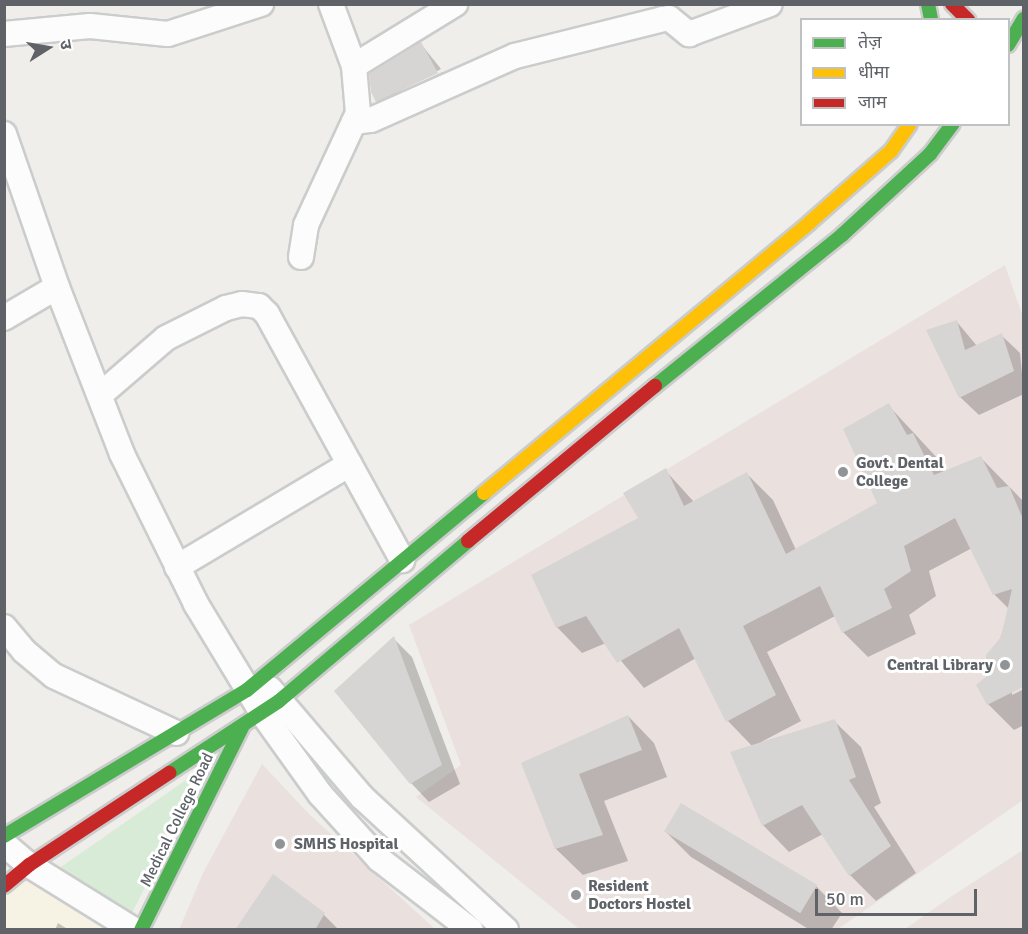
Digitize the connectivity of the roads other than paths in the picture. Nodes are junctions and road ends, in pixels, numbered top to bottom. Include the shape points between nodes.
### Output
1 (261, 4) edge
2 (331, 4) edge
3 (455, 4) edge
4 (770, 4) edge
5 (952, 4) edge
6 (966, 18) edge
7 (1023, 18) edge
8 (4, 34) edge
9 (1010, 41) edge
10 (354, 66) junction
11 (354, 122) junction
12 (909, 126) edge
13 (951, 126) edge
14 (7, 149) edge
15 (300, 257) dead end
16 (57, 287) junction
17 (4, 318) edge
18 (100, 395) junction
19 (350, 464) junction
20 (402, 560) junction
21 (177, 567) junction
22 (4, 627) edge
23 (254, 684) junction
24 (261, 713) junction
25 (176, 733) junction
26 (4, 836) edge
27 (4, 844) edge
28 (29, 865) junction
29 (4, 886) edge
30 (134, 930) edge
31 (141, 930) edge
32 (471, 930) edge
33 (506, 930) edge

1 - 8 street via 168,34 90,26
2 - 10 street
3 - 10 street
4 - 11 street via 689,34 669,18 514,56 371,120
5 - 6 main road
7 - 9 main road
10 - 11 street via 359,98
11 - 15 street via 306,225
12 - 20 main road via 891,152 809,223
13 - 24 main road via 930,154 842,235
14 - 16 street
16 - 17 street
16 - 18 street
18 - 19 street via 166,338 226,308 251,303 267,314
18 - 21 street via 122,454
19 - 20 street
19 - 21 street
20 - 23 main road
21 - 23 street
22 - 25 street via 24,651 54,676
23 - 24 street
23 - 25 main road
24 - 28 main road
24 - 31 main road, Medical College Road
24 - 32 street via 320,794 379,859
24 - 33 street via 362,797
25 - 26 main road
27 - 28 street
28 - 29 main road
28 - 30 street

